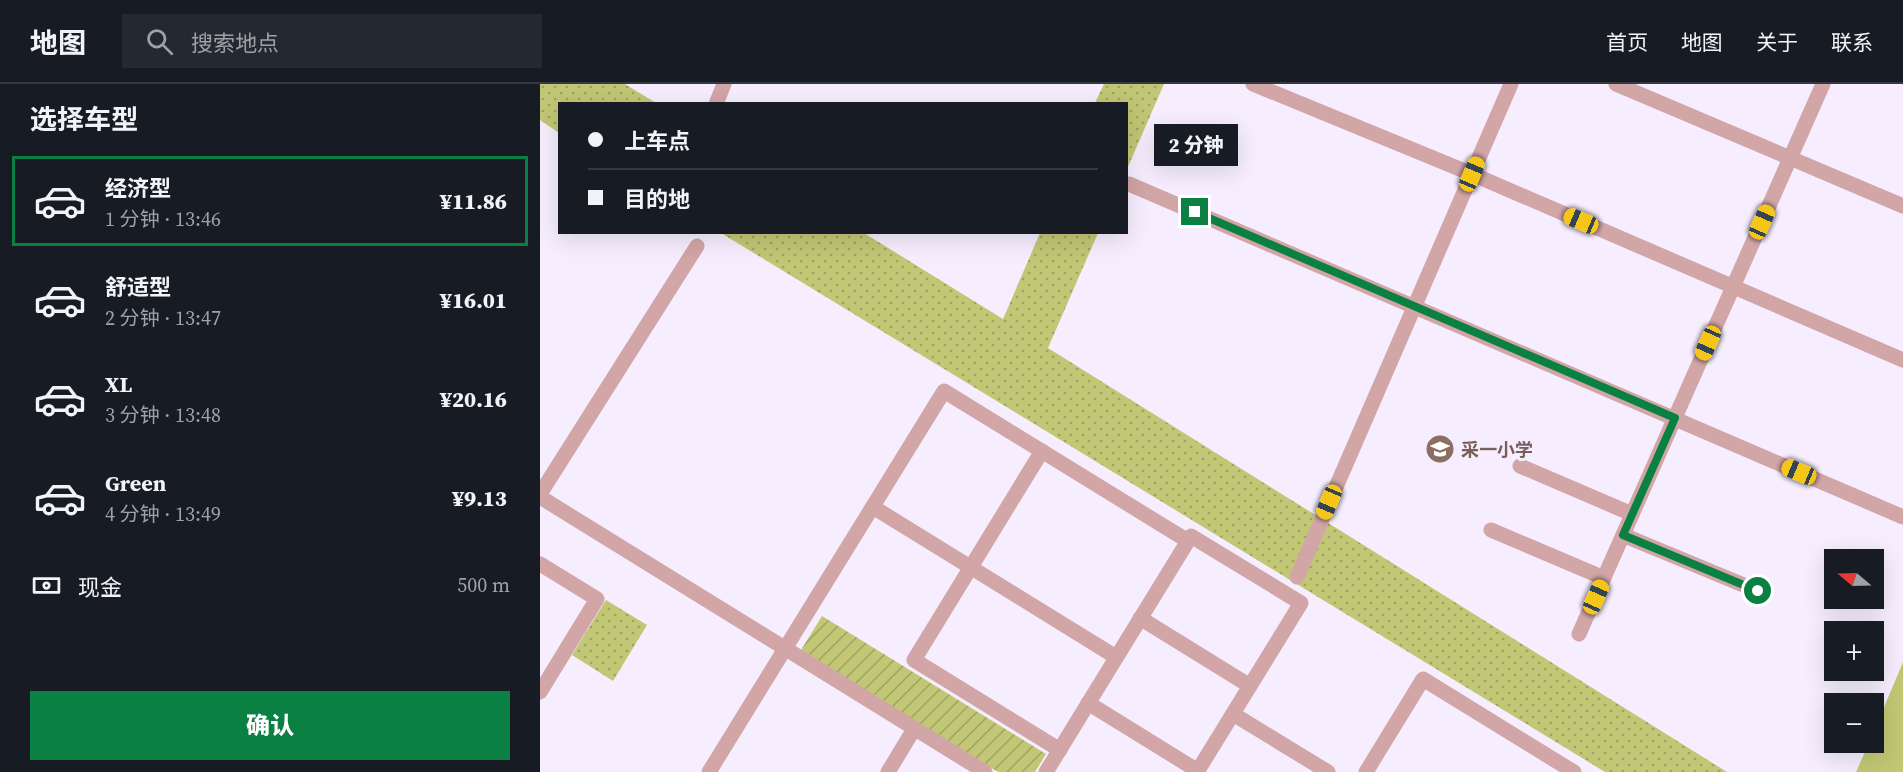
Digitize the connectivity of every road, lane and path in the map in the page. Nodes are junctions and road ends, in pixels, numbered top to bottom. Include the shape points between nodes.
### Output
1 (724, 84) edge
2 (1253, 84) edge
3 (1511, 84) edge
4 (1617, 84) edge
5 (1823, 84) edge
6 (717, 102) edge
7 (1790, 158) junction
8 (1472, 174) junction
9 (1129, 184) dead end
10 (1903, 206) edge
11 (697, 246) dead end
12 (1733, 286) junction
13 (1415, 306) junction
14 (1903, 360) edge
15 (1675, 418) junction
16 (1042, 452) junction
17 (1520, 466) dead end
18 (540, 496) edge
19 (873, 507) junction
20 (1632, 514) junction
21 (1903, 517) edge
22 (1491, 530) dead end
23 (1623, 535) junction
24 (1188, 541) junction
25 (540, 564) edge
26 (971, 567) junction
27 (1297, 577) dead end
28 (1604, 578) junction
29 (1758, 591) dead end
30 (1140, 618) junction
31 (1579, 634) dead end
32 (785, 649) junction
33 (1116, 657) junction
34 (1250, 686) junction
35 (540, 692) edge
36 (1088, 703) junction
37 (1233, 714) junction
38 (914, 729) junction
39 (1059, 750) junction
40 (1197, 771) edge
41 (710, 772) edge
42 (888, 772) edge
43 (985, 772) edge
44 (1046, 772) edge
45 (1328, 772) edge
46 (1366, 772) edge
47 (1574, 772) edge

1 - 6 street
2 - 8 street
3 - 8 street
4 - 7 street
5 - 7 street
7 - 10 street
7 - 12 street
8 - 12 street
8 - 13 street
9 - 13 street
11 - 18 street
12 - 14 street
12 - 15 street
13 - 15 street
13 - 27 street
15 - 20 street
15 - 21 street
16 - 19 street via 944,391
16 - 24 street
16 - 26 street
17 - 20 street
18 - 32 street
19 - 26 street
19 - 32 street
20 - 23 street
22 - 28 street
23 - 28 street
23 - 29 street
24 - 30 street
24 - 34 street via 1191,536 1301,603
25 - 35 street via 597,599
26 - 33 street
26 - 39 street via 914,660
28 - 31 street
30 - 33 street
30 - 34 street
32 - 38 street
32 - 41 street
33 - 36 street
34 - 37 street
36 - 39 street
36 - 40 street
37 - 40 street
37 - 45 street
38 - 42 street
38 - 43 street
39 - 44 street
46 - 47 street via 1423,679

